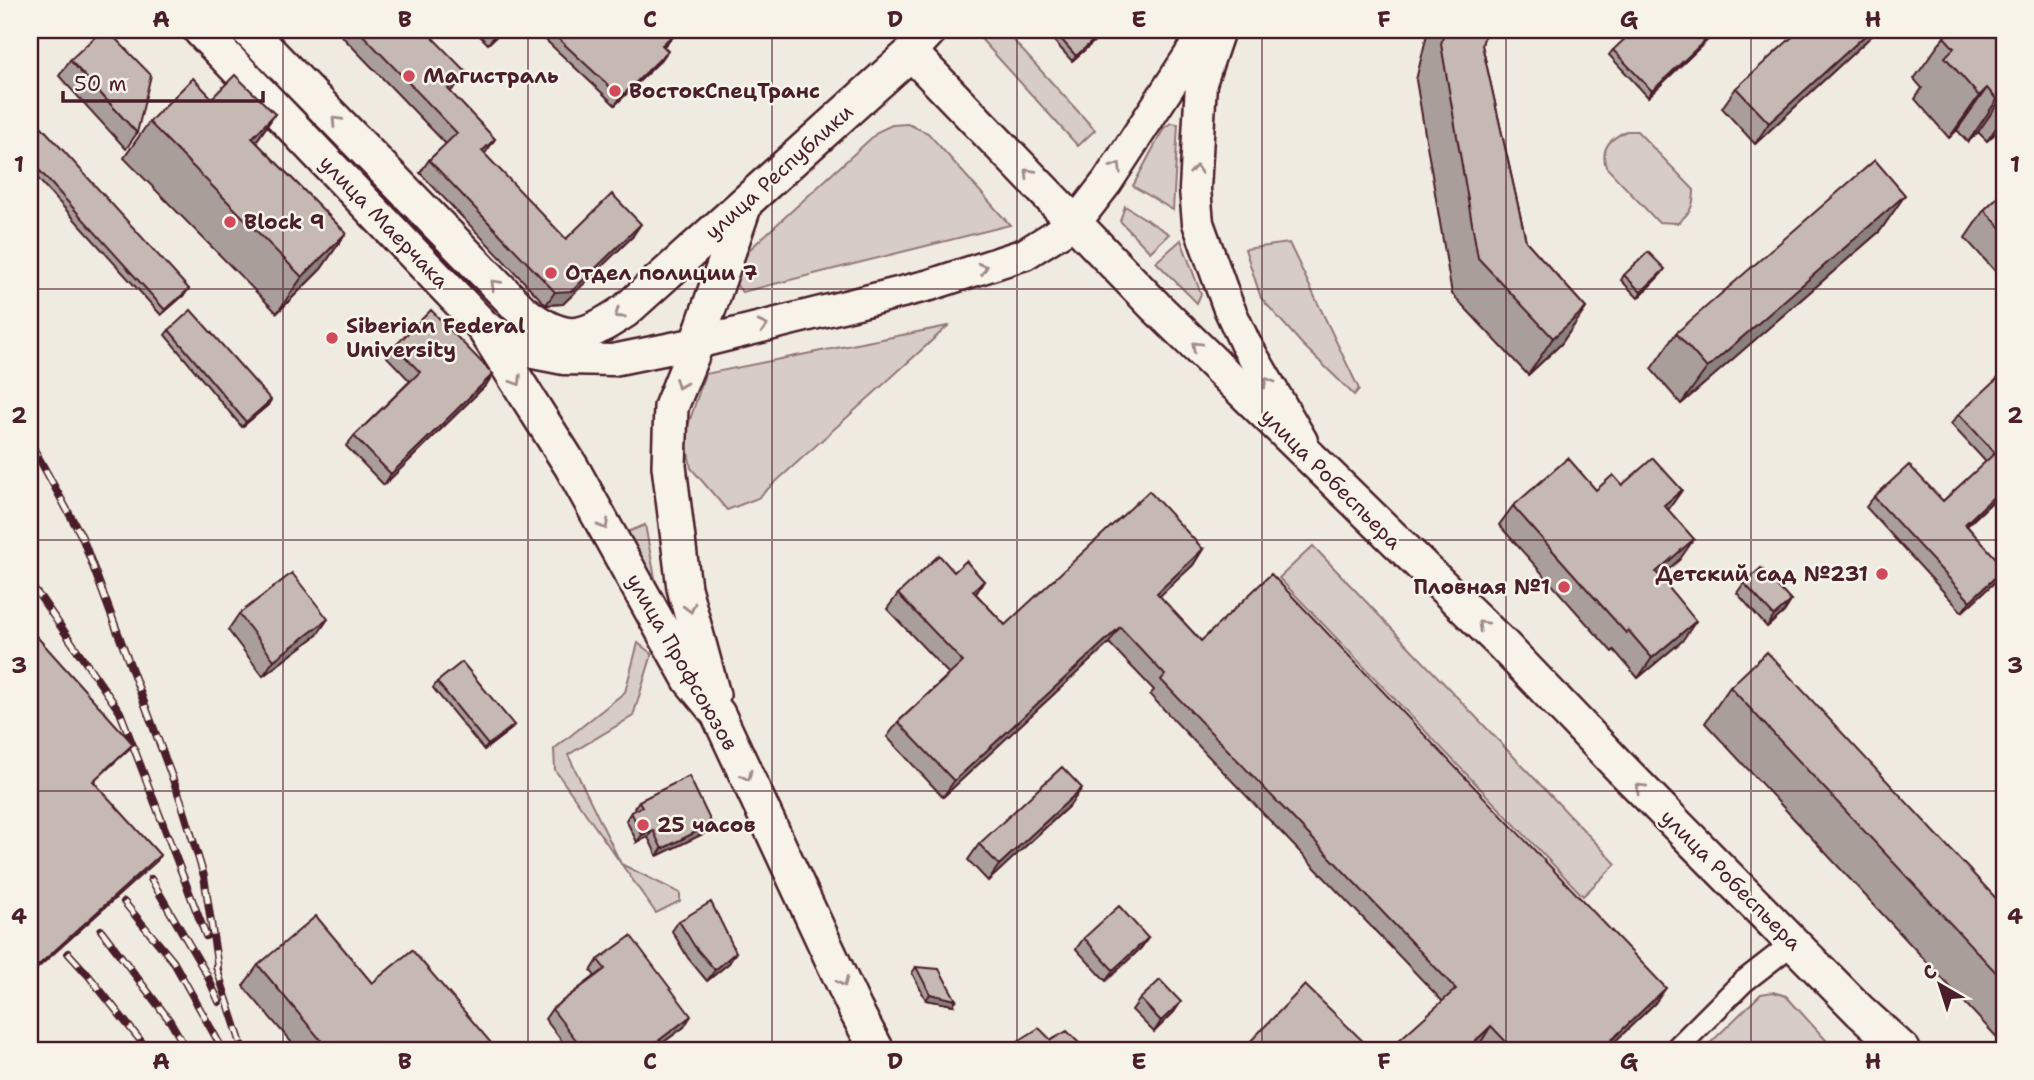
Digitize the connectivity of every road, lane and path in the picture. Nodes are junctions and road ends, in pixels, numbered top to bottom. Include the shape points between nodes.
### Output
1 (200, 30) edge
2 (248, 30) edge
3 (1206, 30) edge
4 (1219, 30) edge
5 (921, 41) edge
6 (744, 205) junction
7 (1076, 222) junction
8 (481, 324) junction
9 (547, 328) joint
10 (697, 343) junction
11 (1315, 462) junction
12 (571, 466) joint
13 (718, 714) junction
14 (1793, 943) junction
15 (1860, 1011) junction
16 (877, 1050) edge
17 (1675, 1050) edge
18 (1883, 1050) edge
19 (1903, 1050) edge

1 - 8 main road, улица Маерчака
9 -> 2 main road, улица Маерчака via 522,311
7 -> 3 main road
11 -> 4 main road via 1245,343 1198,223 1195,189 1201,83
5 - 6 main road, улица Республики
7 -> 5 main road, улица Робеспьера
6 -> 9 main road, улица Республики via 625,311 597,329 560,334
6 - 10 main road
10 -> 7 main road via 930,285 1026,254
11 -> 7 main road, улица Робеспьера
8 - 10 main road via 528,352 564,359 613,360
8 -> 12 main road, улица Маерчака
10 -> 13 main road via 671,407 669,466 684,588
14 -> 11 main road, улица Робеспьера via 1502,644
12 -> 13 main road, улица Профсоюзов via 690,680
13 -> 16 main road, улица Профсоюзов
14 - 15 main road, улица Робеспьера
14 - 17 street via 1743,982
15 - 18 main road
15 - 19 main road, улица Робеспьера

